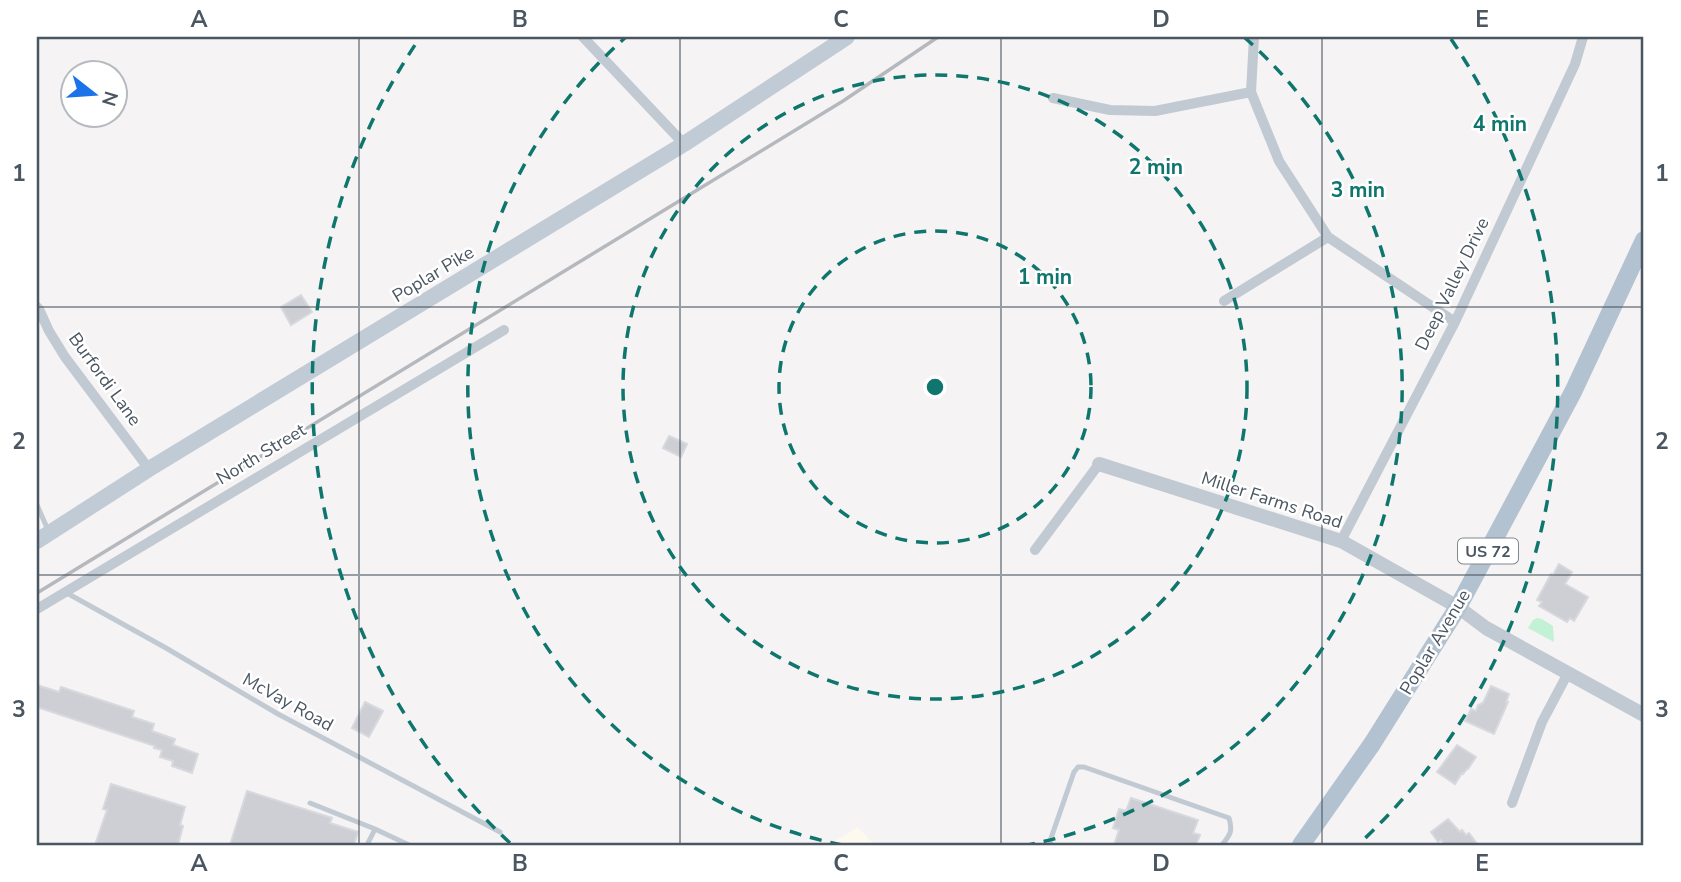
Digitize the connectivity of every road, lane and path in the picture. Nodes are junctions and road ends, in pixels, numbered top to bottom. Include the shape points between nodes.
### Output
1 (583, 37) edge
2 (847, 37) edge
3 (1254, 37) edge
4 (1583, 37) edge
5 (1251, 93) junction
6 (1053, 98) dead end
7 (684, 144) junction
8 (1328, 237) junction
9 (1644, 240) edge
10 (1224, 301) dead end
11 (37, 307) edge
12 (1455, 322) junction
13 (504, 330) dead end
14 (1099, 464) joint
15 (149, 469) junction
16 (37, 505) edge
17 (43, 537) edge
18 (1340, 541) junction
19 (1035, 550) dead end
20 (65, 592) junction
21 (1458, 607) junction
22 (37, 609) edge
23 (1568, 673) junction
24 (1644, 715) edge
25 (310, 803) dead end
26 (1512, 803) dead end
27 (375, 829) junction
28 (500, 832) dead end
29 (367, 845) edge
30 (409, 845) edge
31 (1051, 845) edge
32 (1222, 845) edge
33 (1301, 845) edge

1 - 7 street
2 - 7 main road, Poplar Pike
3 - 5 street
4 - 12 street, Deep Valley Drive via 1575,64
5 - 6 street via 1155,111 1110,110
5 - 8 street via 1279,161
7 - 15 main road, Poplar Pike
8 - 10 street
8 - 12 street
9 - 21 main road, Poplar Avenue / US 72 via 1573,392
11 - 15 street, Burfordi Lane via 65,357
12 - 18 street, Deep Valley Drive
13 - 20 street, North Street
14 - 18 street, Miller Farms Road
14 - 19 street
15 - 17 main road, Poplar Pike
16 - 17 lane
18 - 21 street, Miller Farms Road
20 - 22 street, North Street
20 - 28 lane, McVay Road via 278,714
21 - 23 street, Miller Farms Road via 1486,628
21 - 33 main road, Poplar Avenue / US 72 via 1373,744
23 - 24 street, Miller Farms Road
23 - 26 street via 1542,722
25 - 27 lane
27 - 29 lane
27 - 30 lane
31 - 32 lane via 1074,772 1084,766 1229,818 1230,835

